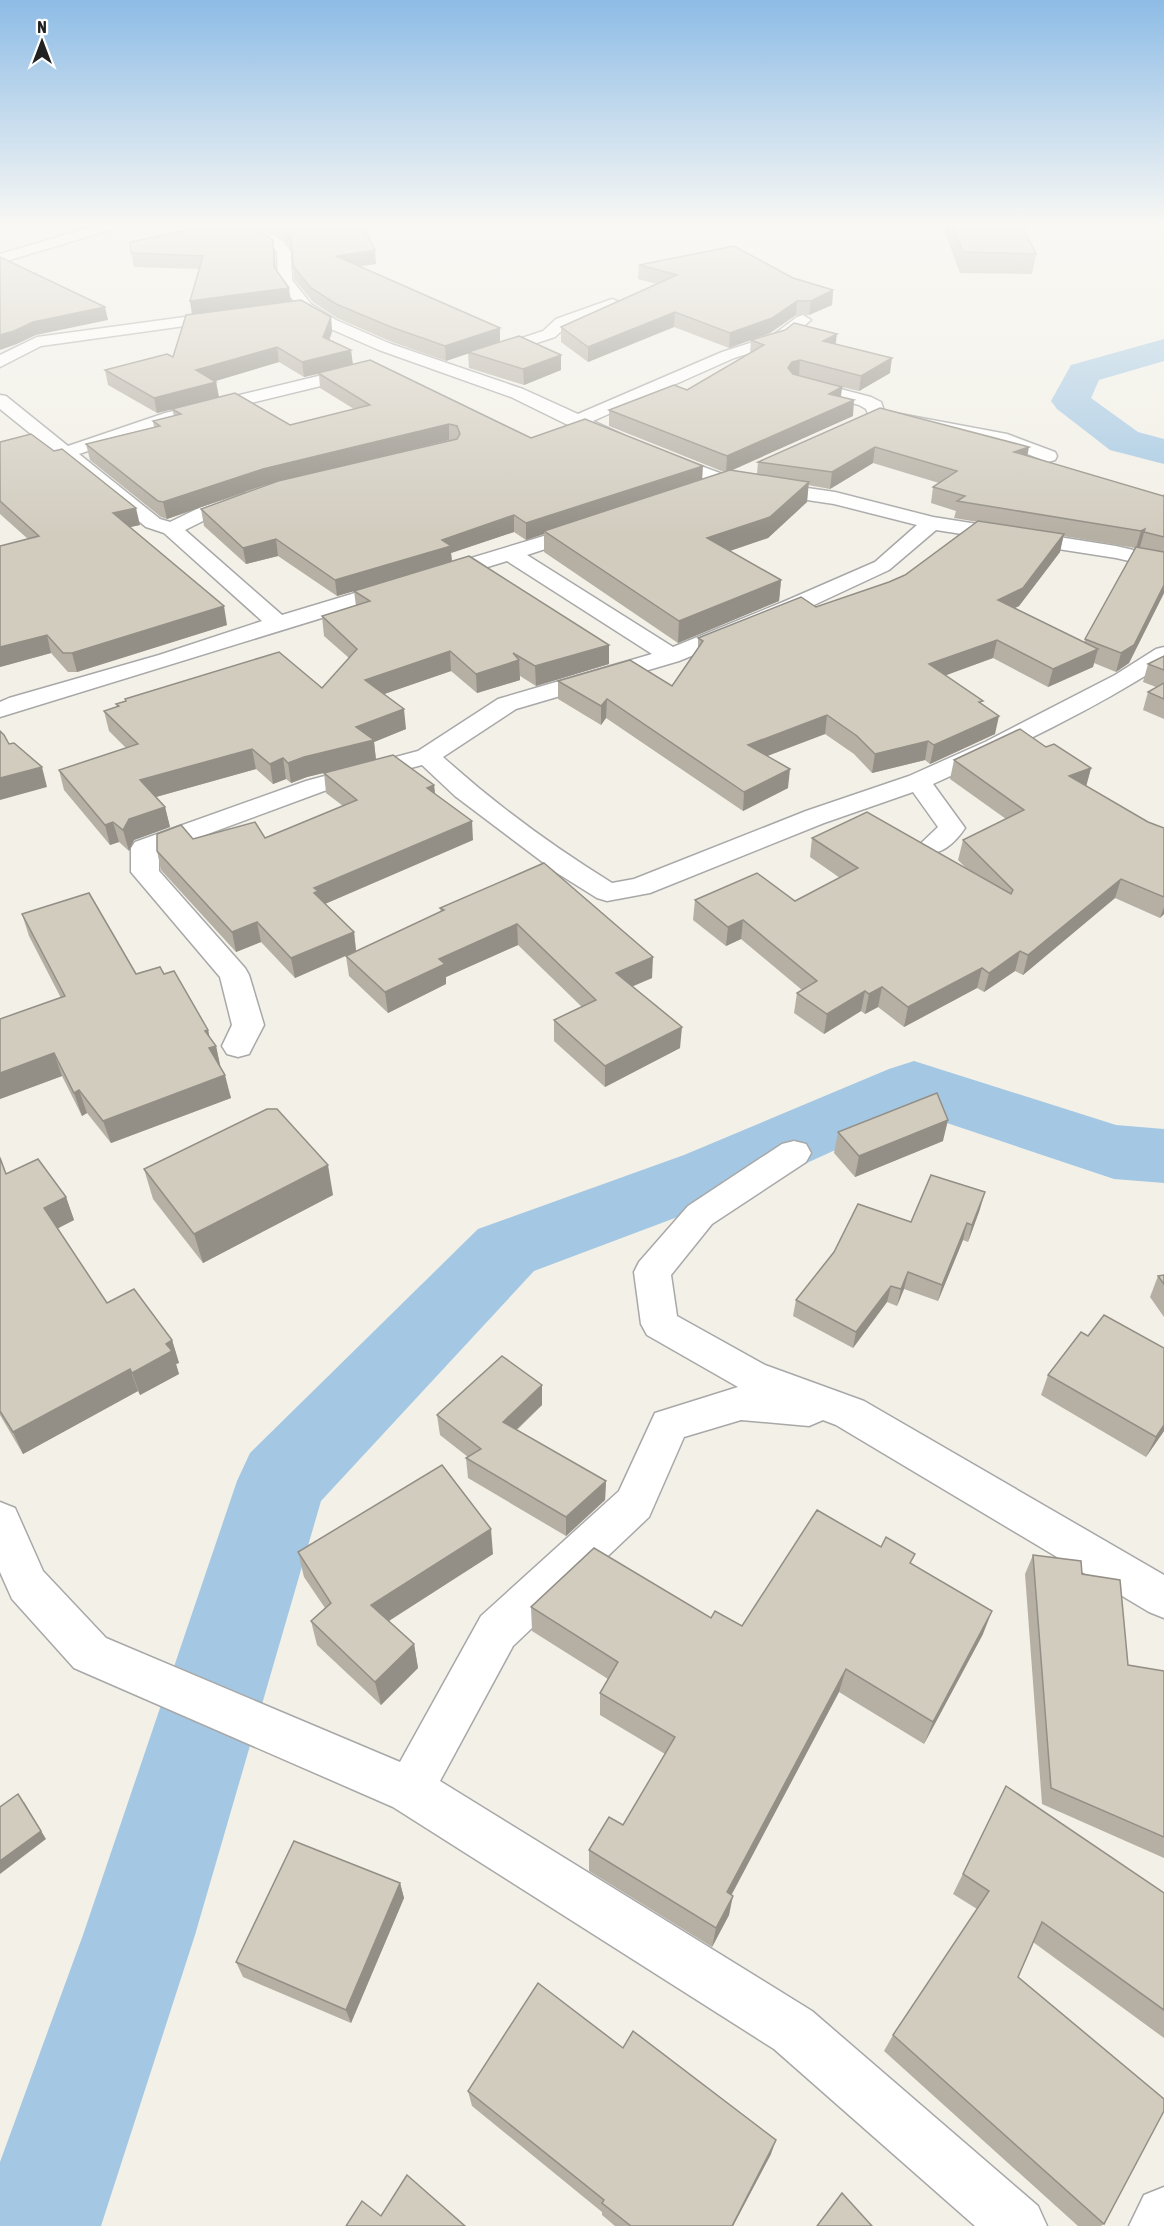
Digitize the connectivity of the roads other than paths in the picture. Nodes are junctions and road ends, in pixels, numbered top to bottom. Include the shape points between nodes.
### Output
1 (152, 327) edge
2 (339, 327) edge
3 (557, 327) edge
4 (794, 327) edge
5 (415, 357) junction
6 (0, 362) edge
7 (444, 369) junction
8 (798, 383) edge
9 (0, 400) edge
10 (876, 415) junction
11 (576, 422) junction
12 (858, 423) edge
13 (65, 453) junction
14 (1048, 456) dead end
15 (757, 468) dead end
16 (727, 482) junction
17 (695, 492) edge
18 (261, 494) edge
19 (608, 522) edge
20 (932, 523) junction
21 (171, 529) junction
22 (510, 555) junction
23 (1164, 563) edge
24 (278, 624) junction
25 (1164, 654) edge
26 (671, 657) junction
27 (6, 700) edge
28 (427, 756) junction
29 (918, 781) junction
30 (931, 847) edge
31 (238, 1046) dead end
32 (794, 1153) dead end
33 (850, 1413) junction
34 (0, 1521) edge
35 (1164, 1598) edge
36 (411, 1790) junction
37 (1164, 2215) edge
38 (1017, 2226) edge
39 (1158, 2226) edge

1 - 6 street via 38,342
2 - 5 street
3 - 7 street via 549,334
4 - 11 street via 777,340 728,355
5 - 7 street
5 - 13 street via 171,417
7 - 11 street via 517,393
8 - 10 street via 865,401 875,406
9 - 13 street
10 - 12 street
10 - 14 street via 1007,439
11 - 16 street
13 - 21 street via 153,523
15 - 16 street
16 - 17 street
16 - 20 street via 835,498
18 - 21 street via 208,511
19 - 22 street
20 - 23 street
20 - 26 street via 882,566
21 - 24 street
22 - 24 street
22 - 26 street
24 - 27 street via 166,660
25 - 29 street via 1123,680 994,747
26 - 28 street via 507,704
28 - 29 street via 464,790 567,867 608,891 640,887 815,817
28 - 31 street via 315,786 144,848 145,872 234,975 248,1025
29 - 30 street via 952,828
32 - 33 street via 700,1215 652,1272 660,1324 751,1376
33 - 35 street
33 - 36 street via 741,1403 669,1425 634,1504 497,1631
34 - 36 street via 27,1585 90,1653
36 - 38 street via 793,2030
37 - 39 street

